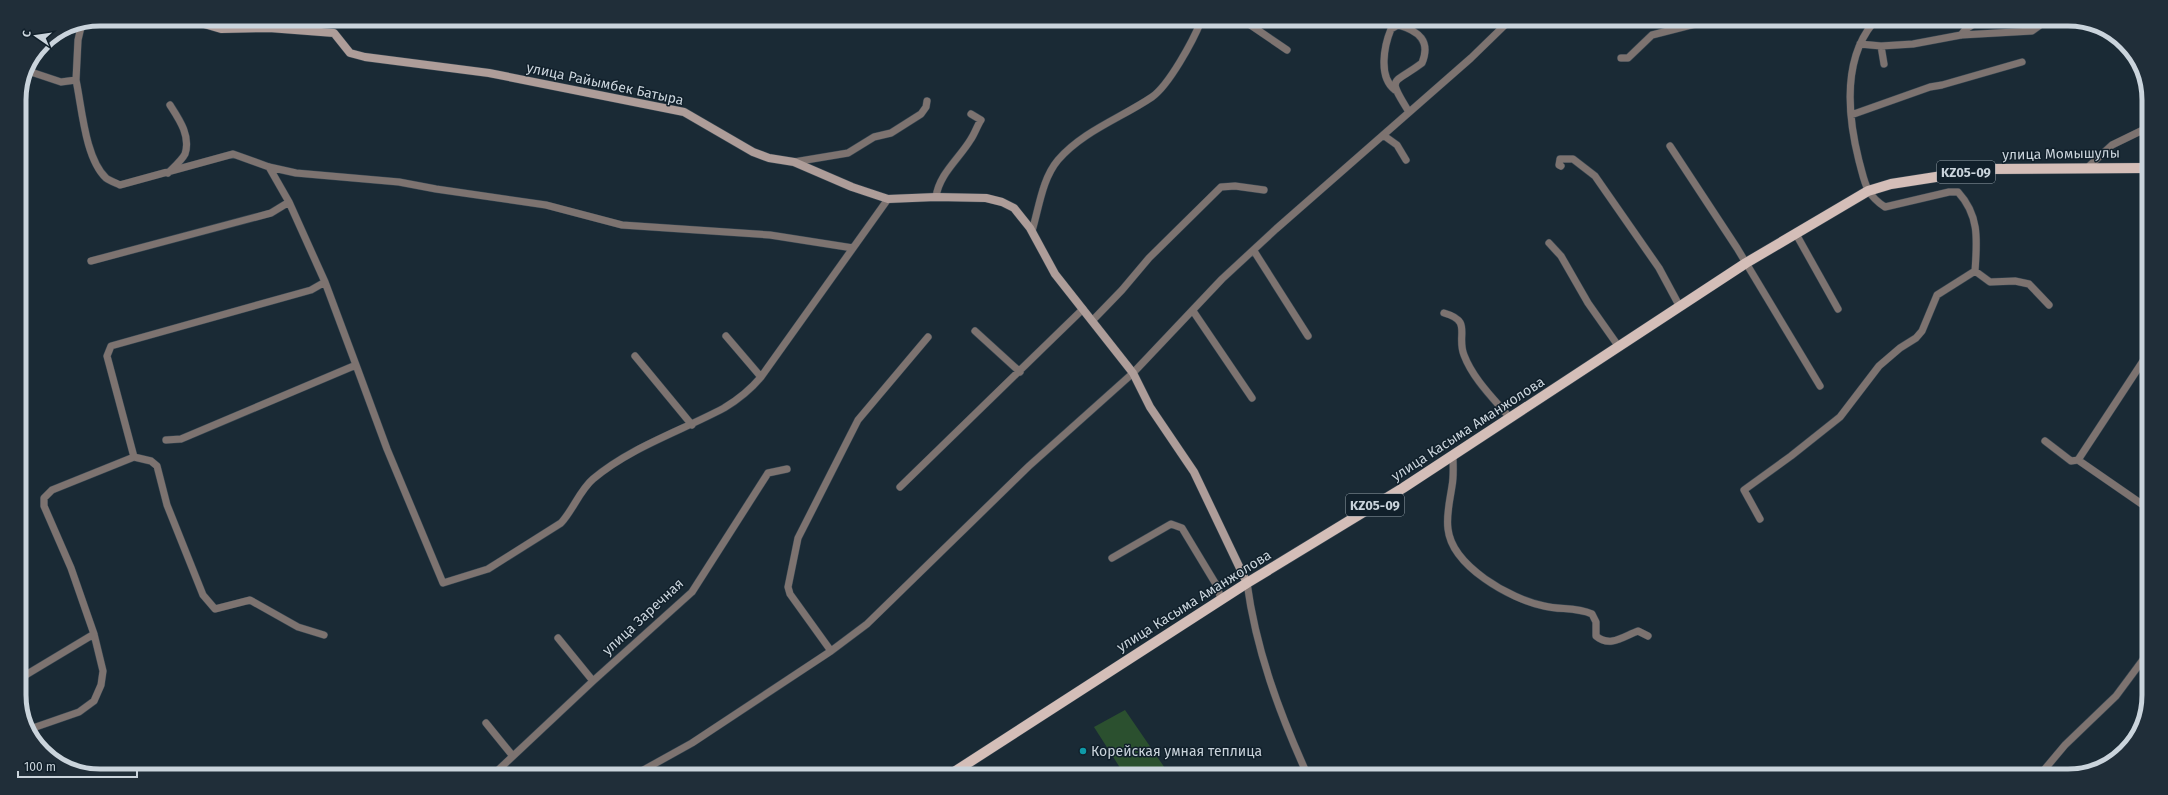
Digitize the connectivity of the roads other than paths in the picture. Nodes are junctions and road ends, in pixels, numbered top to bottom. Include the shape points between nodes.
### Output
1 (211, 26) edge
2 (1198, 26) edge
3 (1252, 26) edge
4 (1396, 26) edge
5 (1401, 26) edge
6 (1504, 26) edge
7 (1685, 26) edge
8 (1868, 26) edge
9 (1871, 26) edge
10 (1972, 26) edge
11 (2039, 26) edge
12 (81, 29) edge
13 (1866, 32) junction
14 (1961, 35) junction
15 (1860, 44) junction
16 (1881, 46) junction
17 (1287, 50) dead end
18 (1621, 58) dead end
19 (2022, 62) dead end
20 (1884, 64) dead end
21 (32, 72) edge
22 (76, 80) junction
23 (1395, 90) junction
24 (926, 101) dead end
25 (170, 104) dead end
26 (1408, 112) junction
27 (971, 114) dead end
28 (1851, 115) junction
29 (2142, 130) edge
30 (1383, 135) junction
31 (1670, 146) dead end
32 (1406, 160) dead end
33 (794, 162) junction
34 (1561, 166) dead end
35 (269, 167) junction
36 (2087, 168) junction
37 (2142, 168) edge
38 (168, 173) junction
39 (1264, 190) dead end
40 (1868, 192) junction
41 (936, 197) junction
42 (888, 199) junction
43 (290, 202) junction
44 (1032, 231) junction
45 (1796, 234) junction
46 (1549, 243) dead end
47 (853, 248) junction
48 (1254, 251) junction
49 (91, 261) dead end
50 (1746, 263) junction
51 (1975, 271) junction
52 (325, 282) junction
53 (2049, 305) dead end
54 (1680, 307) junction
55 (1083, 309) junction
56 (1838, 309) dead end
57 (1193, 311) junction
58 (1444, 313) dead end
59 (1092, 320) junction
60 (975, 332) dead end
61 (726, 336) dead end
62 (1308, 336) dead end
63 (928, 337) dead end
64 (1619, 347) junction
65 (635, 356) dead end
66 (2142, 363) edge
67 (356, 365) junction
68 (1020, 372) junction
69 (1133, 373) junction
70 (761, 378) junction
71 (1820, 386) dead end
72 (1252, 398) dead end
73 (1510, 418) junction
74 (692, 425) junction
75 (166, 440) dead end
76 (2045, 440) dead end
77 (1453, 456) junction
78 (134, 457) junction
79 (2078, 460) junction
80 (786, 469) dead end
81 (900, 487) dead end
82 (2142, 504) edge
83 (1760, 519) dead end
84 (1112, 558) dead end
85 (1247, 583) junction
86 (1221, 599) junction
87 (94, 634) junction
88 (324, 635) dead end
89 (1648, 636) dead end
90 (558, 638) dead end
91 (831, 651) junction
92 (2142, 661) edge
93 (26, 675) edge
94 (593, 681) junction
95 (486, 723) dead end
96 (34, 728) edge
97 (512, 755) junction
98 (498, 769) edge
99 (645, 769) edge
100 (959, 769) edge
101 (1304, 769) edge
102 (2045, 769) edge

1 - 33 street, улица Райымбек Батыра via 221,29 284,28 334,33 350,53 365,57 489,73 684,112 753,152 769,158
2 - 44 street via 1179,64 1153,96 1082,138 1058,161 1044,187
3 - 17 street
4 - 23 street via 1390,29 1384,60 1388,81
5 - 23 street via 1422,38 1426,49 1422,63 1398,77
6 - 26 street
7 - 18 street via 1652,35 1628,58
8 - 13 street
9 - 13 street
10 - 14 street
11 - 14 street via 2032,31
12 - 22 street
13 - 15 street
14 - 16 street via 1913,44
15 - 16 street
15 - 28 street via 1854,61 1850,89
16 - 20 street
19 - 28 street via 1930,87
21 - 22 street via 61,82
22 - 38 street via 94,161 107,179 120,185
23 - 26 street
24 - 33 street via 926,107 920,114 891,133 874,137 859,148 830,157
25 - 38 street via 183,125 186,142 184,155
26 - 30 street
27 - 41 street via 981,120 971,140 945,173 937,188
28 - 40 street via 1852,135
29 - 36 street via 2112,144
30 - 32 street via 1402,150
30 - 48 street
31 - 50 street
33 - 42 street, улица Райымбек Батыра via 852,187
34 - 54 street via 1558,165 1560,158 1573,159 1595,176 1659,268
35 - 38 street via 233,154
35 - 43 street
35 - 47 street via 296,173 399,182 546,205 622,225 770,235
36 - 37 main road, улица Момышулы / KZ05-09
36 - 40 main road, улица Момышулы / KZ05-09 via 1987,169 1890,184
39 - 59 street via 1221,187 1149,258
40 - 45 main road, улица Момышулы / KZ05-09
40 - 51 street via 1885,207 1958,192 1965,200 1977,234
41 - 42 street, улица Райымбек Батыра
41 - 44 street, улица Райымбек Батыра via 986,198 1002,202 1014,208
42 - 47 street
43 - 49 street via 271,213
43 - 52 street
44 - 55 street, улица Райымбек Батыра via 1055,274
45 - 50 main road, улица Касыма Аманжолова / KZ05-09
45 - 56 street
46 - 64 street via 1561,256 1588,303
47 - 70 street
48 - 57 street via 1222,279
48 - 62 street
50 - 54 main road, улица Касыма Аманжолова / KZ05-09
50 - 71 street
51 - 53 street via 1990,282 2015,281 2029,284
51 - 83 street via 1937,295 1922,331 1879,366 1840,417 1744,490
52 - 67 street
52 - 78 street via 311,290 111,346 106,356
54 - 64 main road, улица Касыма Аманжолова / KZ05-09
55 - 59 street, улица Райымбек Батыра
55 - 68 street
57 - 69 street
57 - 72 street
58 - 73 street via 1455,316 1462,324 1463,354 1473,373
59 - 69 street, улица Райымбек Батыра
60 - 68 street
61 - 70 street
63 - 91 street via 858,420 798,538 788,587 790,594
64 - 73 main road, улица Касыма Аманжолова / KZ05-09
65 - 74 street
66 - 79 street
67 - 74 street via 387,449 443,583 488,570 561,523 592,480 626,456
67 - 75 street via 181,439
68 - 81 street
69 - 85 street, улица Райымбек Батыра via 1150,407 1194,472
69 - 91 street via 1029,466 867,624
70 - 74 street via 740,399
73 - 77 main road, улица Касыма Аманжолова / KZ05-09
76 - 79 street via 2071,460
77 - 85 main road, улица Касыма Аманжолова / KZ05-09
77 - 89 street via 1448,528 1450,541 1475,572 1506,591 1535,604 1574,608 1592,614 1596,622 1596,636 1599,639 1614,642 1638,631
78 - 87 street via 52,490 44,498 44,506 71,568
78 - 88 street via 151,461 157,466 167,505 203,595 215,609 250,600 298,628
79 - 82 street
80 - 94 street, улица Заречная via 768,473 692,592
84 - 86 street via 1171,524 1182,528 1217,586
85 - 86 main road, улица Касыма Аманжолова / KZ05-09
85 - 101 street, улица Райымбек Батыра via 1250,610 1265,669
86 - 100 main road, улица Касыма Аманжолова / KZ05-09
87 - 93 street
87 - 96 street via 102,671 94,701 79,712
90 - 94 street
91 - 99 street via 692,743
92 - 102 street via 2116,696
94 - 97 street, улица Заречная
95 - 97 street
97 - 98 street, улица Заречная

